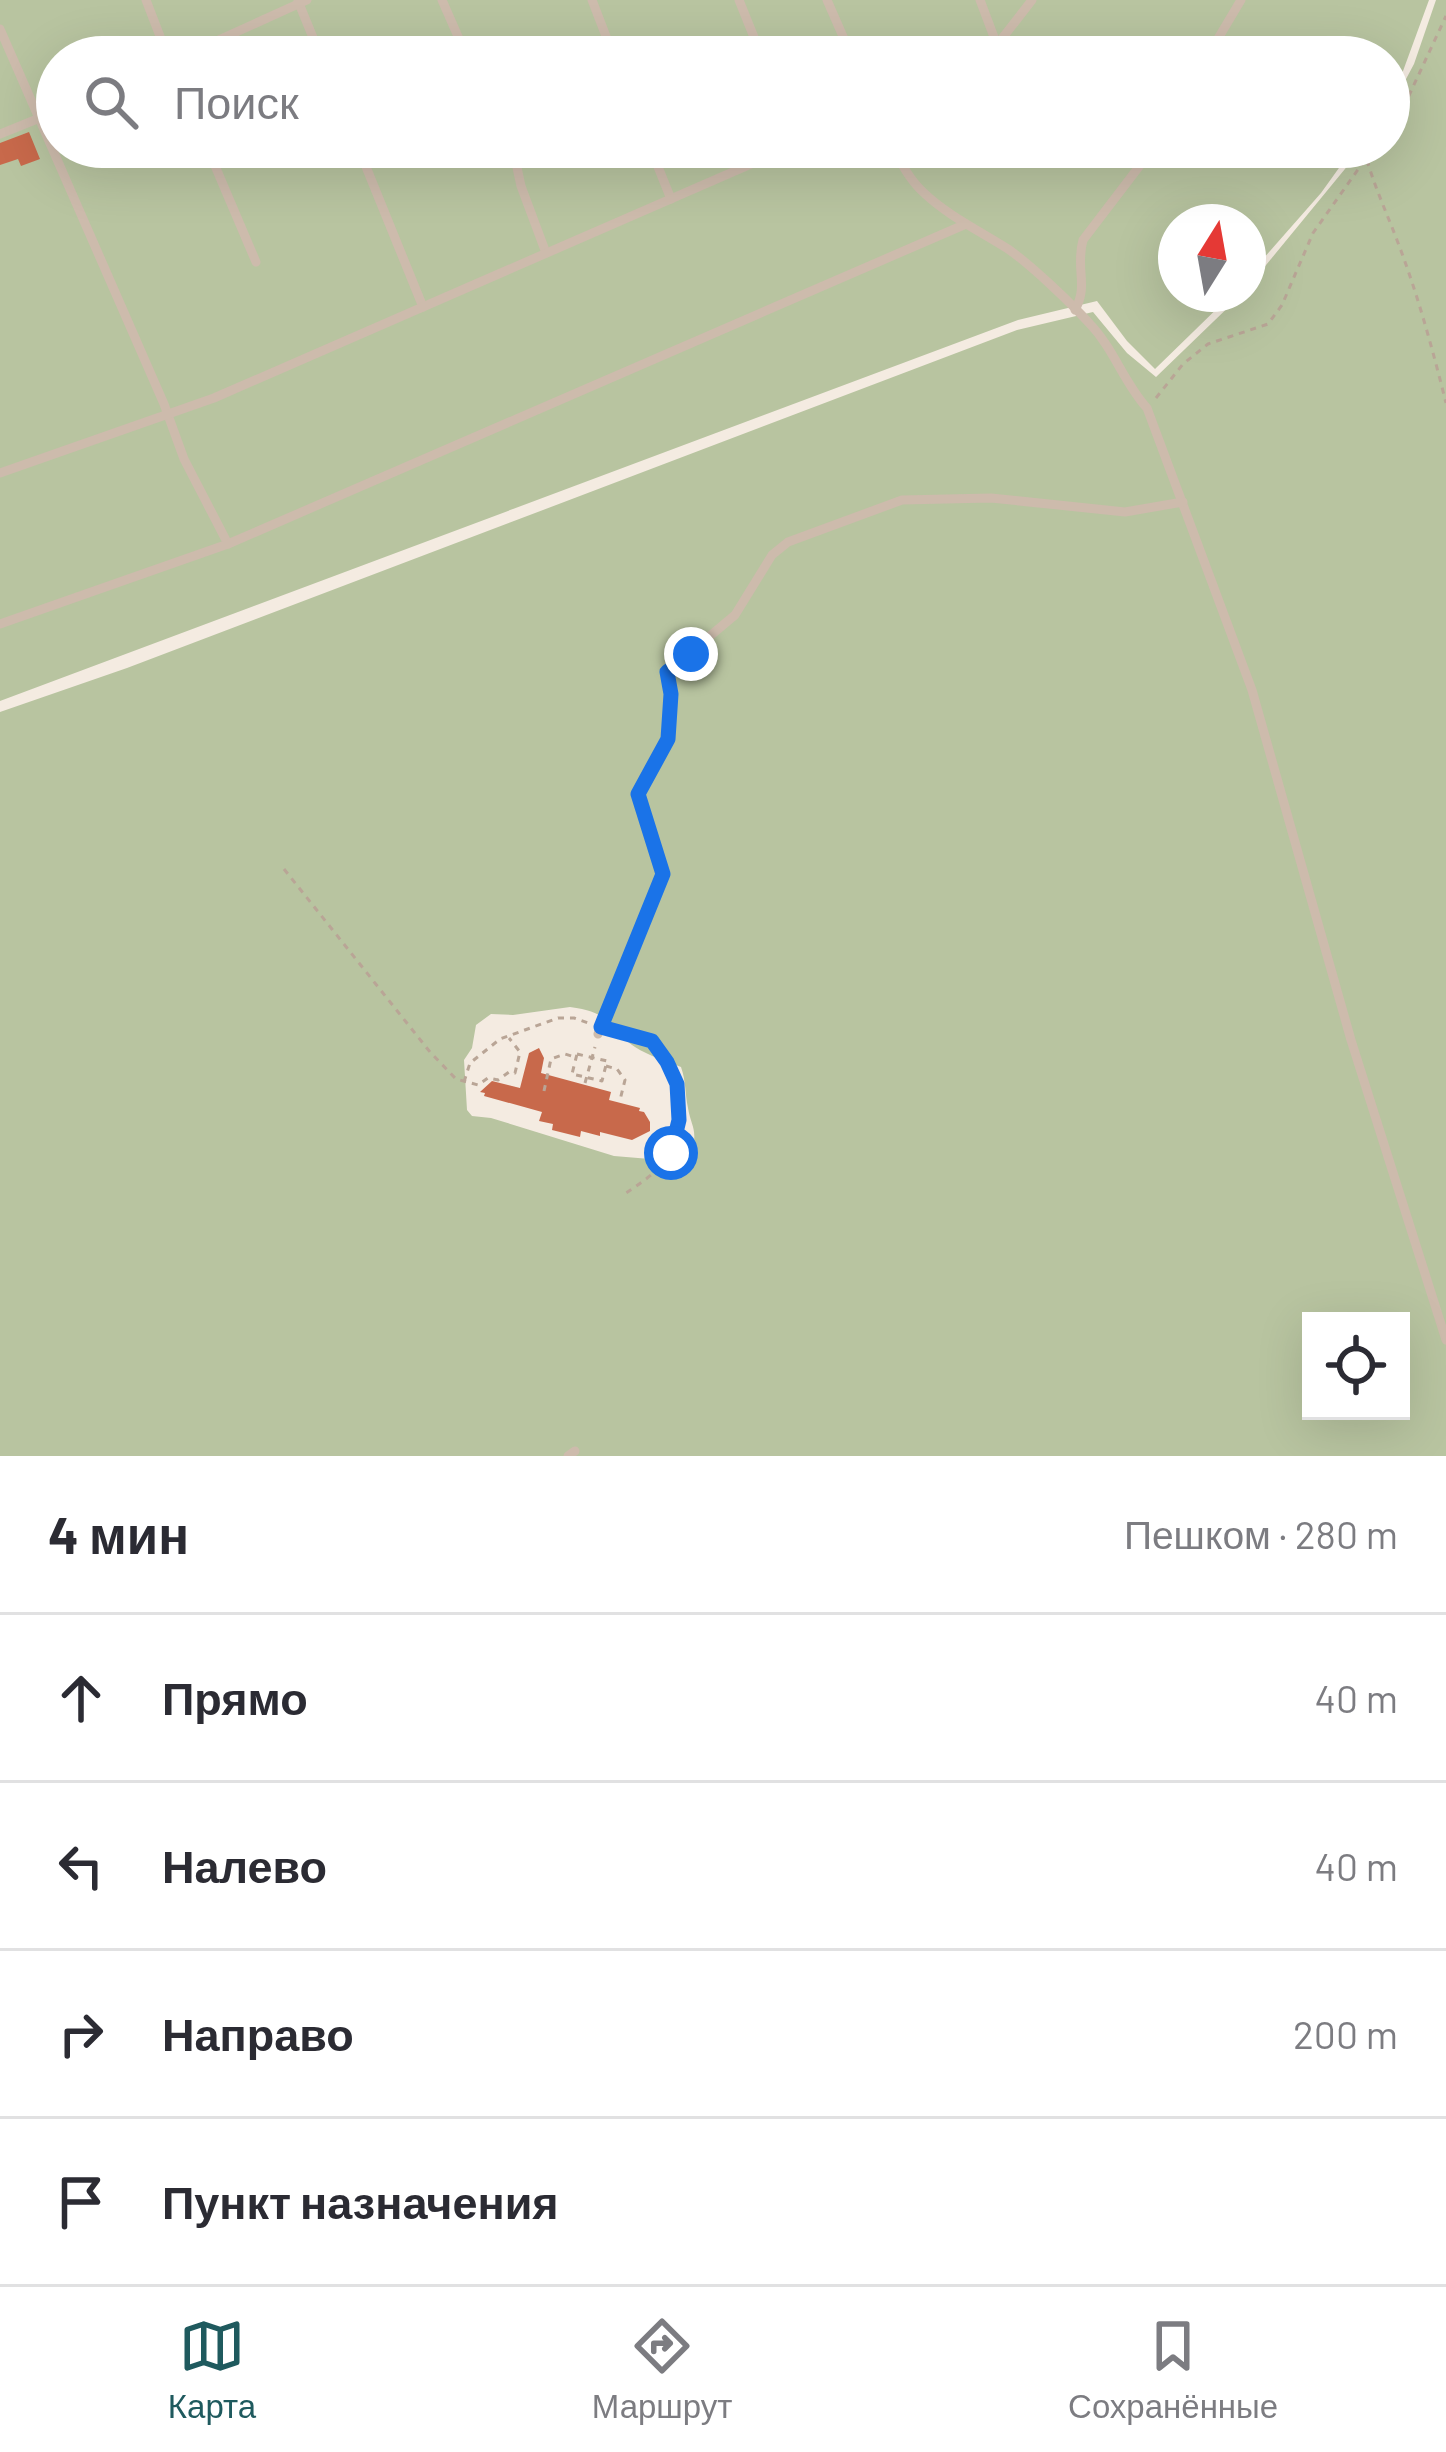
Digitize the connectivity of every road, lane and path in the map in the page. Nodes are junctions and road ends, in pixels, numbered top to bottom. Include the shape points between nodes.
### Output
1 (146, 0) edge
2 (442, 0) edge
3 (592, 0) edge
4 (740, 0) edge
5 (827, 0) edge
6 (980, 0) edge
7 (1032, 0) edge
8 (1240, 0) edge
9 (301, 1) edge
10 (1446, 16) edge
11 (0, 29) edge
12 (160, 36) edge
13 (226, 36) edge
14 (314, 36) edge
15 (458, 36) edge
16 (606, 36) edge
17 (755, 36) edge
18 (843, 36) edge
19 (994, 36) edge
20 (1005, 36) edge
21 (1219, 36) edge
22 (1410, 93) edge
23 (36, 110) edge
24 (36, 120) edge
25 (0, 134) edge
26 (61, 168) edge
27 (216, 168) edge
28 (367, 168) edge
29 (517, 168) edge
30 (658, 168) edge
31 (742, 168) edge
32 (904, 168) edge
33 (1138, 168) edge
34 (1359, 168) edge
35 (1369, 168) edge
36 (671, 199) junction
37 (966, 224) junction
38 (546, 253) junction
39 (256, 262) dead end
40 (423, 307) junction
41 (1075, 310) junction
42 (1446, 403) edge
43 (1147, 408) junction
44 (169, 416) junction
45 (0, 473) edge
46 (1183, 502) junction
47 (228, 544) junction
48 (0, 624) edge
49 (284, 869) dead end
50 (600, 1030) junction
51 (507, 1036) junction
52 (576, 1057) junction
53 (592, 1058) junction
54 (606, 1066) junction
55 (586, 1080) junction
56 (464, 1082) junction
57 (544, 1091) dead end
58 (620, 1100) dead end
59 (626, 1193) dead end
60 (1446, 1340) edge

1 - 12 lane
2 - 15 lane
3 - 16 lane
4 - 17 lane
5 - 18 lane
6 - 19 lane
7 - 20 lane
8 - 21 lane
9 - 13 lane
9 - 14 lane
10 - 22 path
11 - 23 lane
24 - 25 lane
26 - 44 lane
27 - 39 lane
28 - 40 lane
29 - 38 lane
30 - 36 lane
31 - 36 lane
32 - 37 lane
33 - 41 lane via 1083,240 1083,296
34 - 43 path via 1313,233 1268,324 1208,344
35 - 42 path
36 - 38 lane
37 - 41 lane via 1012,252
37 - 47 lane
38 - 40 lane
40 - 44 lane
41 - 43 lane
43 - 46 lane
44 - 45 lane
44 - 47 lane
46 - 50 lane via 1124,512 991,498 902,500 772,555 735,615 667,672 668,739 638,794 663,874
46 - 60 lane via 1252,690
47 - 48 lane
49 - 56 path via 430,1052
50 - 51 path via 558,1018
50 - 53 path
50 - 59 path via 652,1041 677,1084 671,1153
51 - 56 path via 470,1063
51 - 56 path via 520,1052 515,1073
52 - 53 path
52 - 55 path via 572,1074
52 - 57 path via 551,1059
53 - 54 path
53 - 55 path
54 - 55 path via 602,1081
54 - 58 path via 625,1080

